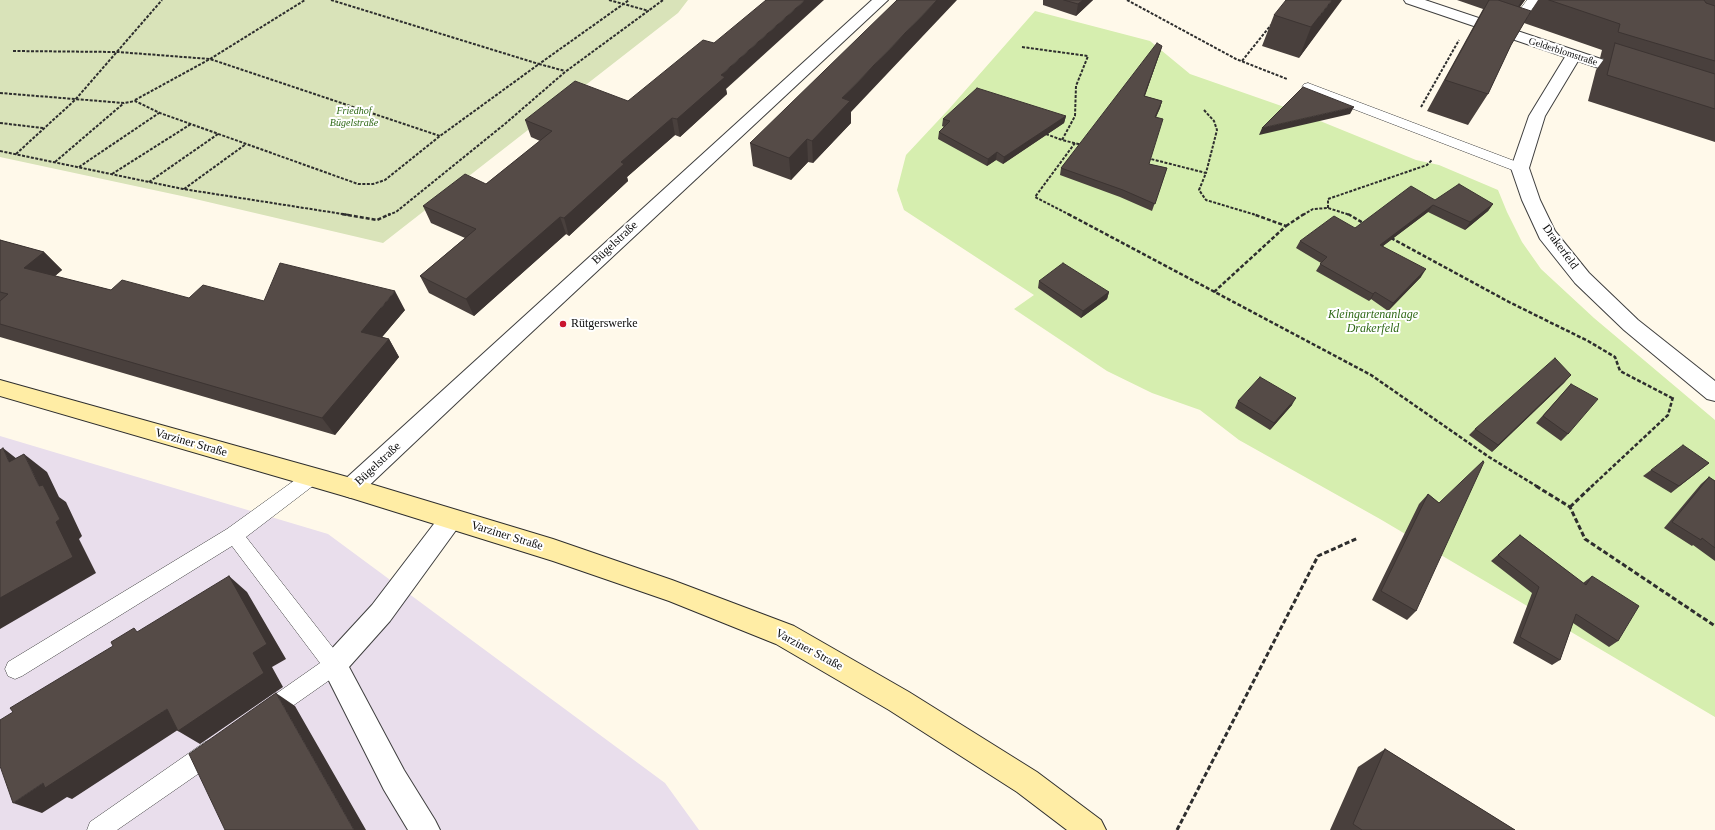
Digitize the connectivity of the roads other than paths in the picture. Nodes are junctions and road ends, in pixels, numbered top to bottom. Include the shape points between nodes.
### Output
1 (880, 0) edge
2 (1411, 0) edge
3 (1533, 0) edge
4 (1508, 34) junction
5 (1573, 56) junction
6 (1640, 77) edge
7 (1308, 87) edge
8 (1520, 168) junction
9 (0, 388) edge
10 (1715, 393) edge
11 (312, 478) junction
12 (351, 488) junction
13 (451, 519) junction
14 (234, 535) junction
15 (334, 665) junction
16 (15, 669) dead end
17 (252, 722) edge
18 (227, 740) edge
19 (98, 830) edge
20 (425, 830) edge
21 (1091, 830) edge

1 - 12 street, Bügelstraße
2 - 4 street, Gelderblomstraße
3 - 4 lane
4 - 5 street, Gelderblomstraße
5 - 6 street, Gelderblomstraße
5 - 8 street via 1537,116
7 - 8 lane
8 - 10 street, Drakerfeld via 1547,234 1582,278 1631,325
9 - 11 street, Varziner Straße
11 - 12 street, Varziner Straße
11 - 14 lane
12 - 13 street, Varziner Straße
13 - 15 street via 382,613
13 - 21 street, Varziner Straße via 572,556 785,635 899,701 1027,782
14 - 15 lane
14 - 16 lane
15 - 17 lane
15 - 20 street via 394,780
18 - 19 lane

